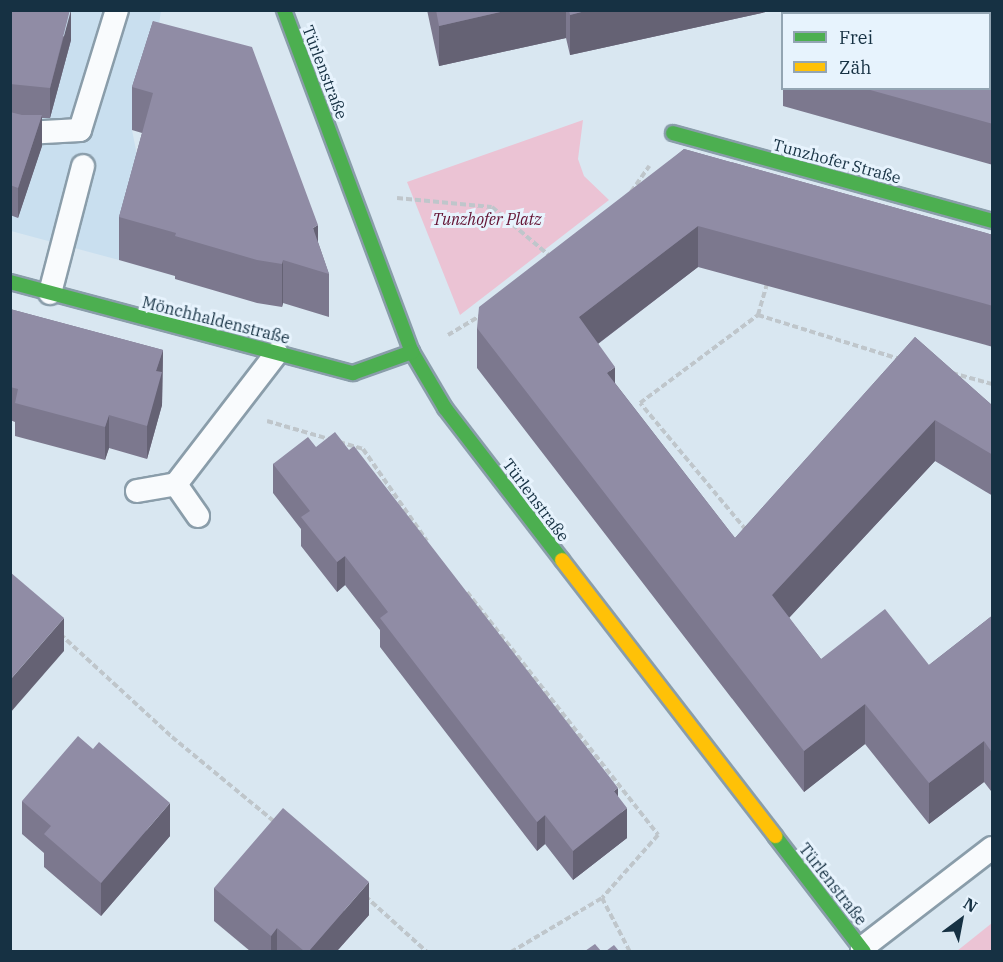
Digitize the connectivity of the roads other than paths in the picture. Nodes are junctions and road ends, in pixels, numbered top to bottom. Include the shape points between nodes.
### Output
1 (117, 10) edge
2 (284, 10) edge
3 (10, 129) edge
4 (673, 133) road end
5 (83, 166) dead end
6 (993, 220) edge
7 (10, 282) edge
8 (50, 293) junction
9 (412, 352) junction
10 (277, 353) junction
11 (176, 484) junction
12 (137, 491) dead end
13 (198, 516) dead end
14 (993, 848) edge
15 (863, 950) edge

1 - 3 lane via 80,130 26,133
2 - 9 street, Türlenstraße
4 - 6 street, Tunzhofer Straße
5 - 8 lane
7 - 8 street, Mönchhaldenstraße
8 - 10 street, Mönchhaldenstraße
9 - 10 street, Mönchhaldenstraße via 353,373
9 - 15 street, Türlenstraße via 445,408
10 - 11 lane
11 - 12 lane
11 - 13 lane
14 - 15 lane

